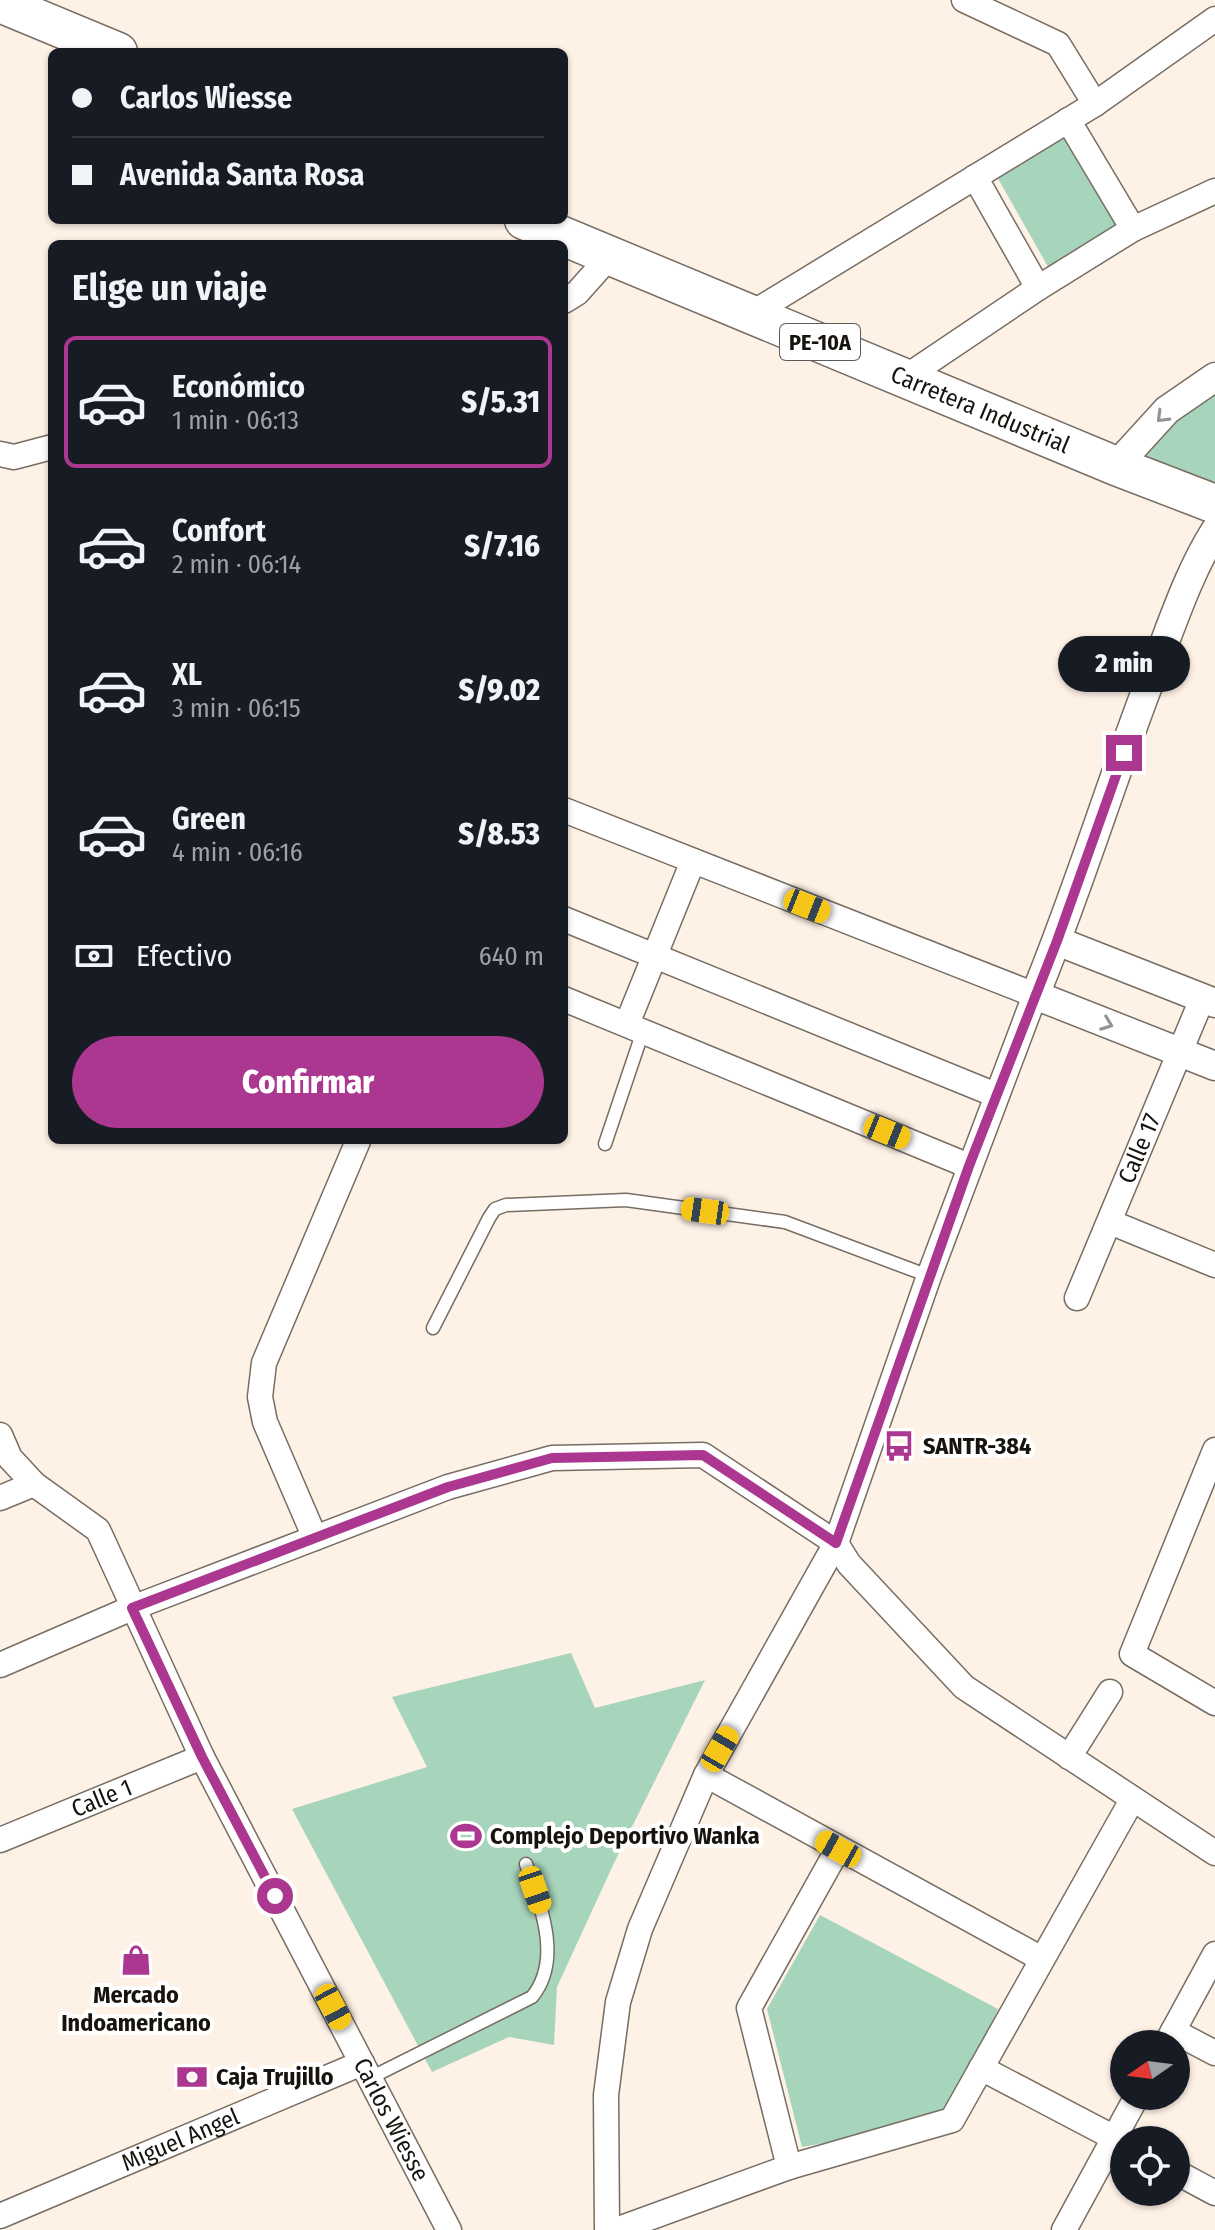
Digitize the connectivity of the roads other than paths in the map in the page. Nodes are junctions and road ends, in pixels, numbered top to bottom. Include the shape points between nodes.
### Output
1 (964, 0) edge
2 (0, 3) edge
3 (1215, 19) edge
4 (108, 48) edge
5 (1095, 104) junction
6 (1068, 120) junction
7 (975, 177) junction
8 (1215, 191) edge
9 (534, 224) edge
10 (1133, 229) junction
11 (610, 256) junction
12 (1038, 288) junction
13 (568, 299) edge
14 (751, 314) junction
15 (906, 377) junction
16 (1215, 377) edge
17 (48, 448) edge
18 (0, 454) edge
19 (1116, 466) junction
20 (1215, 504) edge
21 (1215, 531) edge
22 (568, 812) edge
23 (693, 861) junction
24 (568, 921) edge
25 (1057, 941) junction
26 (655, 956) junction
27 (1035, 995) junction
28 (568, 1001) edge
29 (1208, 1001) edge
30 (635, 1028) junction
31 (1179, 1052) junction
32 (1215, 1066) edge
33 (996, 1095) junction
34 (357, 1144) edge
35 (605, 1144) dead end
36 (969, 1166) junction
37 (1110, 1222) junction
38 (1215, 1265) edge
39 (929, 1276) junction
40 (1077, 1298) dead end
41 (433, 1328) dead end
42 (0, 1435) edge
43 (1215, 1450) edge
44 (34, 1484) junction
45 (0, 1498) edge
46 (315, 1538) junction
47 (836, 1543) junction
48 (132, 1608) junction
49 (0, 1665) edge
50 (1110, 1692) dead end
51 (1215, 1703) edge
52 (202, 1757) junction
53 (1069, 1757) junction
54 (706, 1775) junction
55 (1132, 1800) junction
56 (0, 1840) edge
57 (838, 1849) junction
58 (1215, 1853) edge
59 (526, 1864) dead end
60 (1215, 1954) edge
61 (1042, 1959) junction
62 (1173, 2030) edge
63 (1190, 2044) edge
64 (1215, 2053) edge
65 (981, 2068) junction
66 (366, 2071) junction
67 (1110, 2136) edge
68 (1110, 2156) edge
69 (789, 2167) junction
70 (1190, 2180) edge
71 (1215, 2193) edge
72 (0, 2216) edge
73 (449, 2230) edge
74 (607, 2230) edge
75 (616, 2230) edge
76 (1064, 2230) edge

1 - 5 street via 1058,44
2 - 4 highway
3 - 5 street
5 - 6 street
6 - 7 street
6 - 10 street
7 - 12 street
7 - 14 street
8 - 10 street
9 - 11 highway, Carretera Industrial / PE-10A
10 - 12 street
11 - 13 street
11 - 14 highway, Carretera Industrial / PE-10A
12 - 15 street
14 - 15 highway, Carretera Industrial / PE-10A
15 - 19 highway, Carretera Industrial / PE-10A
16 -> 19 street via 1167,410
17 - 18 street via 14,457
19 - 20 highway, Carretera Industrial / PE-10A
21 - 25 street via 1197,560 1143,699
22 - 23 street
23 - 26 street
23 - 27 street
24 - 26 street
25 - 27 street
25 - 29 street
26 - 30 street
26 - 33 street
27 -> 31 street
27 - 33 street
28 - 30 street
29 - 31 street, Calle 17
30 - 35 lane
30 - 36 street
31 - 32 street
31 - 37 street, Calle 17
33 - 36 street
34 - 46 street via 261,1374 265,1422
36 - 39 street
37 - 38 street
37 - 40 street, Calle 17
39 - 41 lane via 785,1222 626,1200 506,1205 489,1218
39 - 47 street
42 - 44 street, Carlos Wiesse via 10,1458
43 - 51 street via 1132,1654
44 - 45 street
44 - 48 street, Carlos Wiesse via 98,1530
46 - 47 street via 448,1487 552,1458 703,1455
46 - 48 street
47 - 53 street via 849,1564 964,1687
47 - 54 street
48 - 49 street
48 - 52 street, Carlos Wiesse
50 - 53 street
52 - 56 street, Calle 1
52 - 66 street, Carlos Wiesse
53 - 55 street
54 - 57 street
54 - 74 street via 640,1929 618,2002 606,2095
55 - 58 street
55 - 61 street
57 - 61 street
57 - 69 street via 749,2008
59 - 66 lane via 544,1916 548,1953 541,1986 532,1997
60 - 62 street
61 - 65 street
63 - 64 street
65 - 67 street
65 - 69 street via 952,2120
66 - 72 street, Miguel Angel
66 - 73 street, Carlos Wiesse
68 - 76 street
69 - 75 street
70 - 71 street

